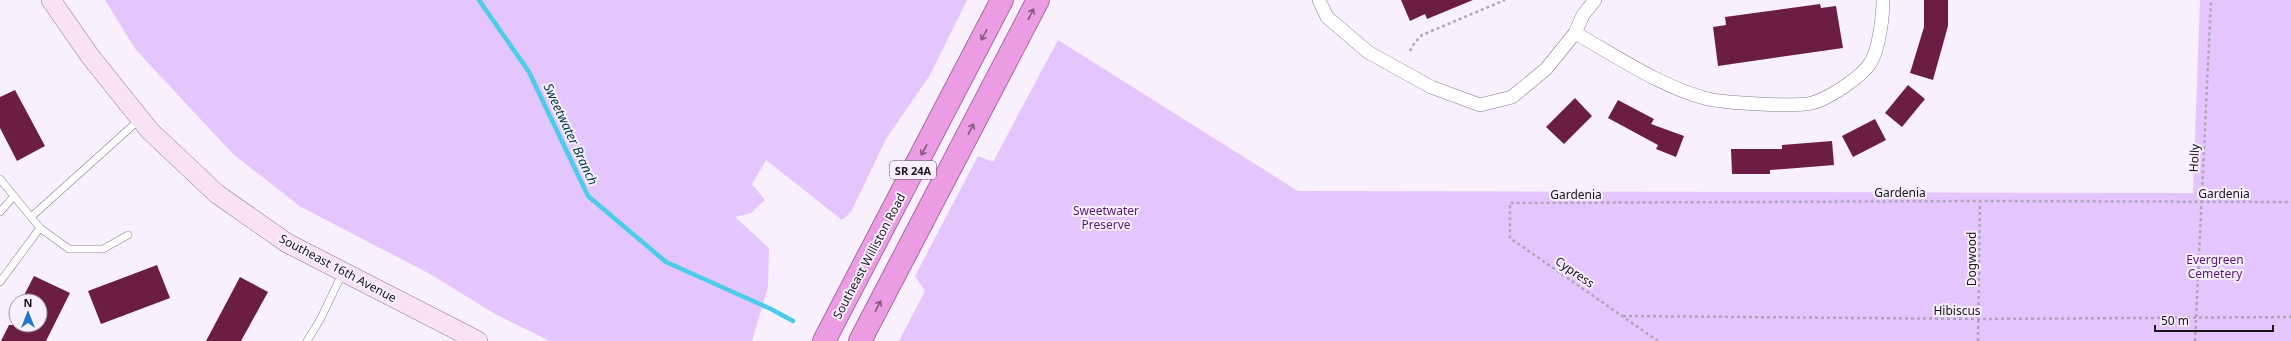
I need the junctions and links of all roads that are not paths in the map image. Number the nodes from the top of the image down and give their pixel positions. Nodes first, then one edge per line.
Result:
1 (51, 0) edge
2 (1002, 0) edge
3 (1038, 0) edge
4 (1319, 0) edge
5 (1594, 0) edge
6 (1883, 0) edge
7 (1575, 33) junction
8 (140, 119) junction
9 (0, 179) edge
10 (14, 196) junction
11 (0, 212) edge
12 (31, 217) junction
13 (40, 228) junction
14 (128, 235) dead end
15 (343, 271) junction
16 (0, 282) edge
17 (307, 341) edge
18 (478, 341) edge
19 (824, 341) edge
20 (860, 341) edge

1 - 8 main road, Southeast 16th Avenue
2 -> 19 highway, Southeast Williston Road / SR 24A
20 -> 3 highway, SR 24A
4 - 7 street
5 - 7 street
6 - 7 street
8 - 12 lane
8 - 15 main road, Southeast 16th Avenue
9 - 10 lane
10 - 11 lane
10 - 12 lane
12 - 13 lane
13 - 14 lane
13 - 16 lane
15 - 17 lane
15 - 18 main road, Southeast 16th Avenue

